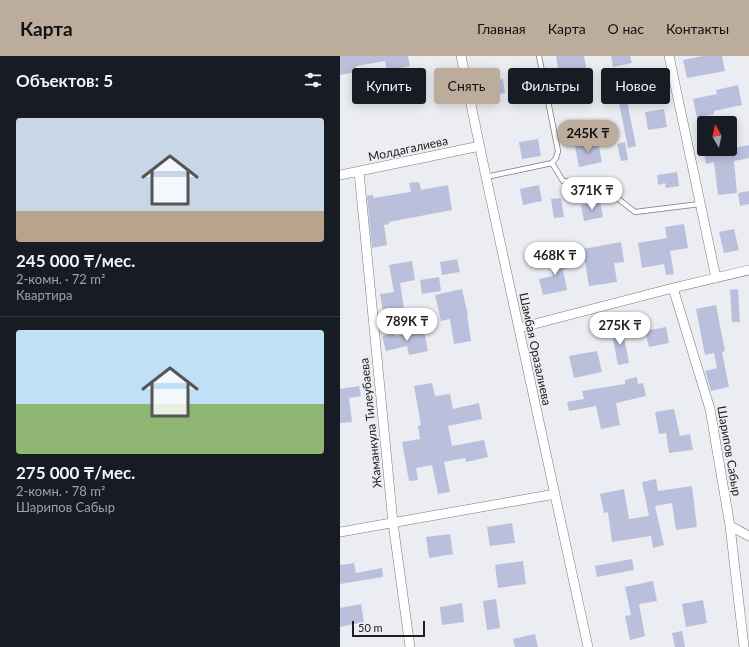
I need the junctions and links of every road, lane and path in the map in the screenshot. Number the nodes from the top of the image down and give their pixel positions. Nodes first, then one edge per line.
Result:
1 (460, 56) edge
2 (539, 56) edge
3 (670, 56) edge
4 (480, 146) junction
5 (552, 163) junction
6 (359, 172) junction
7 (340, 175) edge
8 (486, 177) junction
9 (700, 204) junction
10 (749, 270) edge
11 (716, 278) junction
12 (673, 288) junction
13 (519, 328) junction
14 (555, 494) junction
15 (393, 523) junction
16 (730, 526) junction
17 (340, 532) edge
18 (749, 536) edge
19 (746, 631) edge
20 (410, 647) edge
21 (588, 647) edge
22 (744, 647) edge

1 - 4 street, Шамбая Оразалиева
2 - 5 lane
3 - 9 street
4 - 6 street, Молдагалиева
4 - 8 street, Шамбая Оразалиева
5 - 8 lane
5 - 9 lane
6 - 7 street, Молдагалиева
6 - 15 street, Жаманкула Тилеубаева
8 - 13 street, Шамбая Оразалиева
9 - 11 street
10 - 11 street
11 - 12 street
12 - 13 street
12 - 16 street, Шарипов Сабыр
13 - 14 street, Шамбая Оразалиева
14 - 15 street
14 - 21 street, Шамбая Оразалиева
15 - 17 street
15 - 20 street, Жаманкула Тилеубаева
16 - 18 street
16 - 19 street, Шарипов Сабыр
19 - 22 street, Шарипов Сабыр

